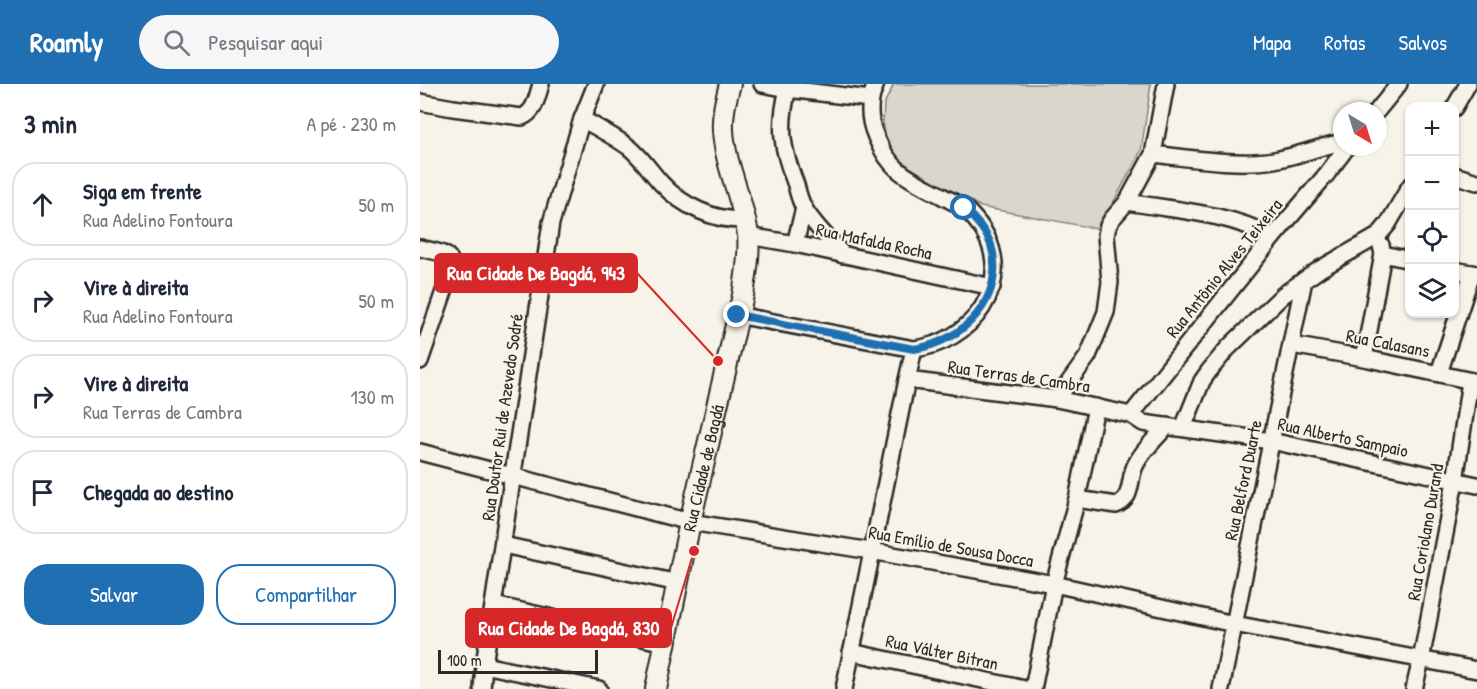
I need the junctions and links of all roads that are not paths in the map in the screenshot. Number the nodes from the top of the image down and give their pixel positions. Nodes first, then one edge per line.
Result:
1 (541, 84) edge
2 (596, 84) edge
3 (730, 84) edge
4 (762, 84) edge
5 (876, 84) edge
6 (1166, 84) edge
7 (1399, 84) edge
8 (1468, 84) edge
9 (788, 89) junction
10 (870, 99) junction
11 (420, 102) edge
12 (1384, 102) edge
13 (1458, 102) edge
14 (582, 119) junction
15 (1333, 144) edge
16 (1153, 154) junction
17 (1340, 156) edge
18 (1459, 176) edge
19 (1477, 182) edge
20 (1405, 195) edge
21 (1127, 202) junction
22 (804, 208) junction
23 (746, 228) junction
24 (1378, 236) junction
25 (1273, 237) junction
26 (795, 244) junction
27 (420, 248) edge
28 (1383, 254) junction
29 (843, 255) junction
30 (1405, 259) edge
31 (1459, 271) edge
32 (1474, 274) edge
33 (1304, 280) junction
34 (992, 287) junction
35 (743, 295) junction
36 (737, 315) junction
37 (763, 320) junction
38 (1292, 345) junction
39 (914, 349) junction
40 (1364, 358) junction
41 (420, 361) edge
42 (1439, 373) junction
43 (907, 380) junction
44 (1473, 381) edge
45 (1057, 399) junction
46 (1096, 407) junction
47 (1131, 415) junction
48 (1175, 427) junction
49 (1271, 441) junction
50 (420, 452) edge
51 (512, 476) junction
52 (1455, 481) junction
53 (1477, 485) edge
54 (1077, 499) junction
55 (690, 522) junction
56 (503, 545) junction
57 (871, 551) junction
58 (678, 583) junction
59 (1054, 584) junction
60 (494, 605) junction
61 (1234, 624) junction
62 (665, 643) junction
63 (851, 652) junction
64 (1421, 660) junction
65 (484, 665) junction
66 (1477, 670) edge
67 (482, 689) edge
68 (599, 689) edge
69 (656, 689) edge
70 (843, 689) edge
71 (1025, 689) edge
72 (1034, 689) edge
73 (1221, 689) edge
74 (1414, 689) edge

1 - 11 street
2 - 14 street, Rua Doutor Rui de Azevedo Sodré
3 - 23 main road, Rua Cidade de Bagdá
4 - 9 street
5 - 10 street
6 - 16 street
7 - 12 street
8 - 13 street
9 - 10 street
9 - 22 street
10 - 34 street
14 - 23 street, Rua Mafalda Rocha
14 - 51 street, Rua Doutor Rui de Azevedo Sodré
15 - 16 street
16 - 21 street
17 - 25 street, Rua Antônio Alves Teixeira
18 - 19 street
20 - 24 street
21 - 25 street
21 - 45 street
22 - 26 street
22 - 29 street
23 - 26 street, Rua Mafalda Rocha
23 - 35 main road, Rua Cidade de Bagdá
24 - 28 street
24 - 33 street
25 - 47 street, Rua Antônio Alves Teixeira
26 - 29 street, Rua Mafalda Rocha
27 - 41 street
28 - 30 street
28 - 40 street
29 - 34 street, Rua Mafalda Rocha
31 - 32 street
32 - 42 street
33 - 38 street, Rua Belford Duarte
33 - 48 street
34 - 39 street
35 - 36 main road, Rua Cidade de Bagdá
35 - 37 street
36 - 37 street
36 - 55 main road, Rua Cidade de Bagdá
37 - 39 street
38 - 40 street, Rua Calasans
38 - 49 street, Rua Belford Duarte
39 - 43 street
40 - 42 street, Rua Calasans
42 - 44 street, Rua Calasans
43 - 45 street, Rua Terras de Cambra
43 - 57 street
44 - 52 street, Rua Coriolano Durand
45 - 46 street, Rua Terras de Cambra
46 - 47 street, Rua Terras de Cambra
46 - 54 street
47 - 48 street, Rua Alberto Sampaio
48 - 49 street, Rua Alberto Sampaio
48 - 54 street
49 - 52 street, Rua Alberto Sampaio
49 - 61 street, Rua Belford Duarte
50 - 51 street, Rua Emílio de Sousa Docca
51 - 55 street, Rua Emílio de Sousa Docca
51 - 56 street, Rua Doutor Rui de Azevedo Sodré
52 - 53 street, Rua Alberto Sampaio
52 - 64 street, Rua Coriolano Durand
54 - 59 street
55 - 57 street, Rua Emílio de Sousa Docca
55 - 58 main road, Rua Cidade de Bagdá
56 - 58 street
56 - 60 street, Rua Doutor Rui de Azevedo Sodré
57 - 59 street, Rua Emílio de Sousa Docca
57 - 63 street
58 - 62 main road, Rua Cidade de Bagdá
59 - 61 street, Rua Emílio de Sousa Docca
59 - 72 street
60 - 62 street
60 - 65 street, Rua Doutor Rui de Azevedo Sodré
61 - 64 street, Rua Emílio de Sousa Docca
61 - 73 street, Rua Belford Duarte
62 - 69 main road, Rua Cidade de Bagdá
63 - 70 street
63 - 71 street, Rua Válter Bitran
64 - 66 street, Rua Emílio de Sousa Docca
64 - 74 street, Rua Coriolano Durand
65 - 67 street, Rua Doutor Rui de Azevedo Sodré
65 - 68 street

